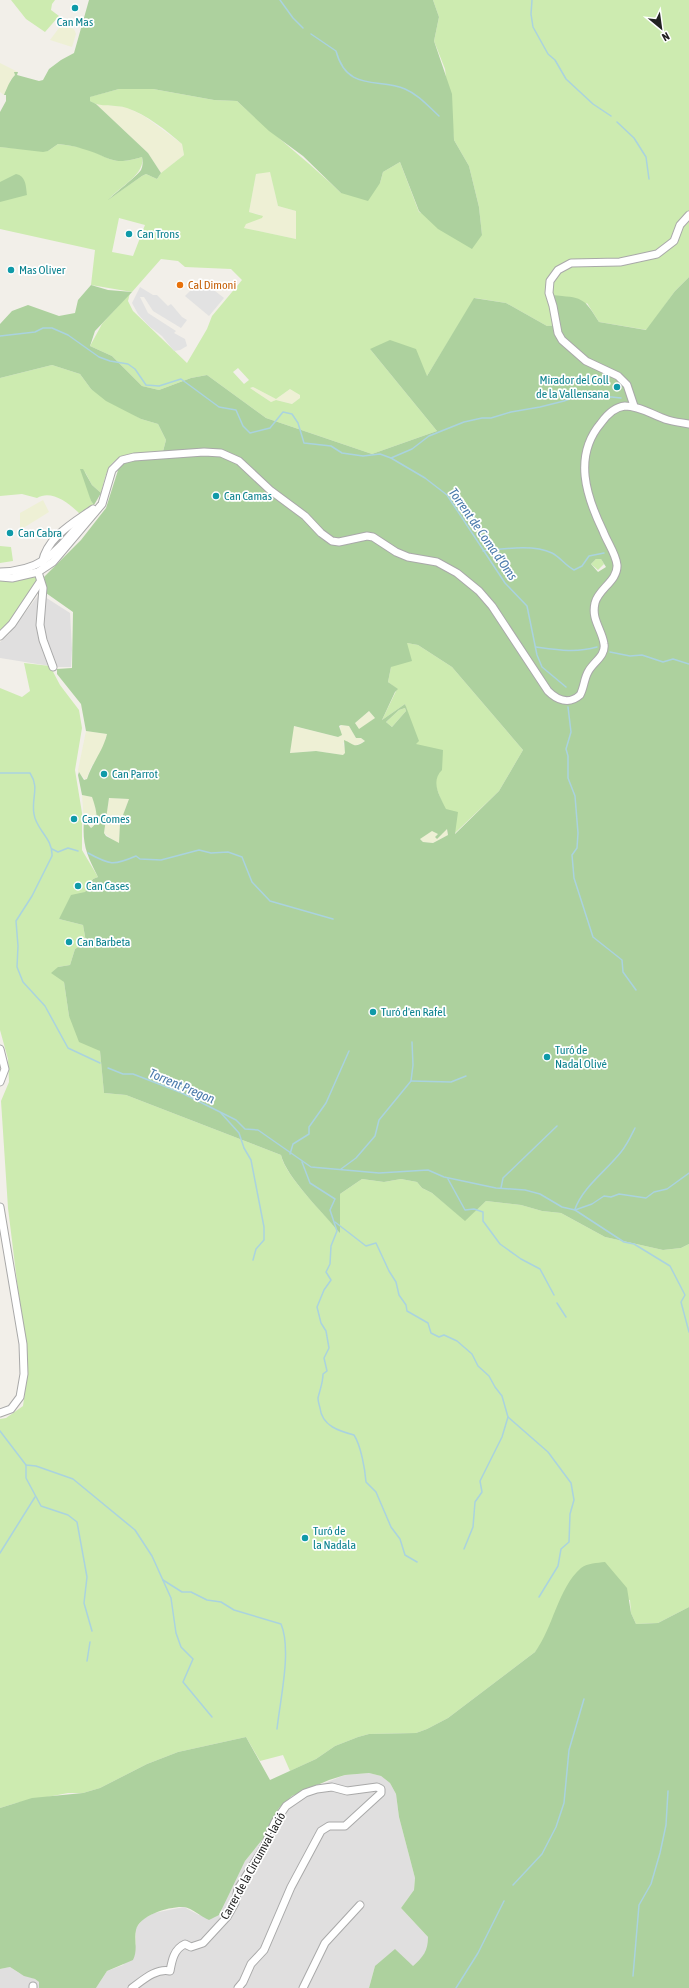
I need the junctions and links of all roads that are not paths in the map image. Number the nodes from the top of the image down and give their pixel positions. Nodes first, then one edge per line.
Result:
1 (689, 215) edge
2 (634, 406) junction
3 (689, 424) edge
4 (105, 493) junction
5 (93, 509) junction
6 (81, 530) junction
7 (52, 541) junction
8 (59, 547) junction
9 (42, 563) junction
10 (38, 572) junction
11 (0, 574) edge
12 (40, 582) junction
13 (0, 636) edge
14 (53, 668) dead end
15 (0, 1052) edge
16 (1, 1078) edge
17 (0, 1207) edge
18 (0, 1413) edge
19 (360, 1905) dead end
20 (132, 1988) edge
21 (238, 1988) edge
22 (303, 1988) edge

1 - 2 street
2 - 3 street
2 - 4 street
4 - 5 street
4 - 6 street
5 - 7 street
5 - 8 street
6 - 8 street
6 - 10 street
7 - 8 street
7 - 9 street
8 - 9 street
8 - 10 street
9 - 11 street
10 - 11 street
10 - 12 street
12 - 13 street
12 - 14 street
15 - 16 street
17 - 18 street
19 - 22 street
20 - 21 street, Carrer de la Circumval·lació

